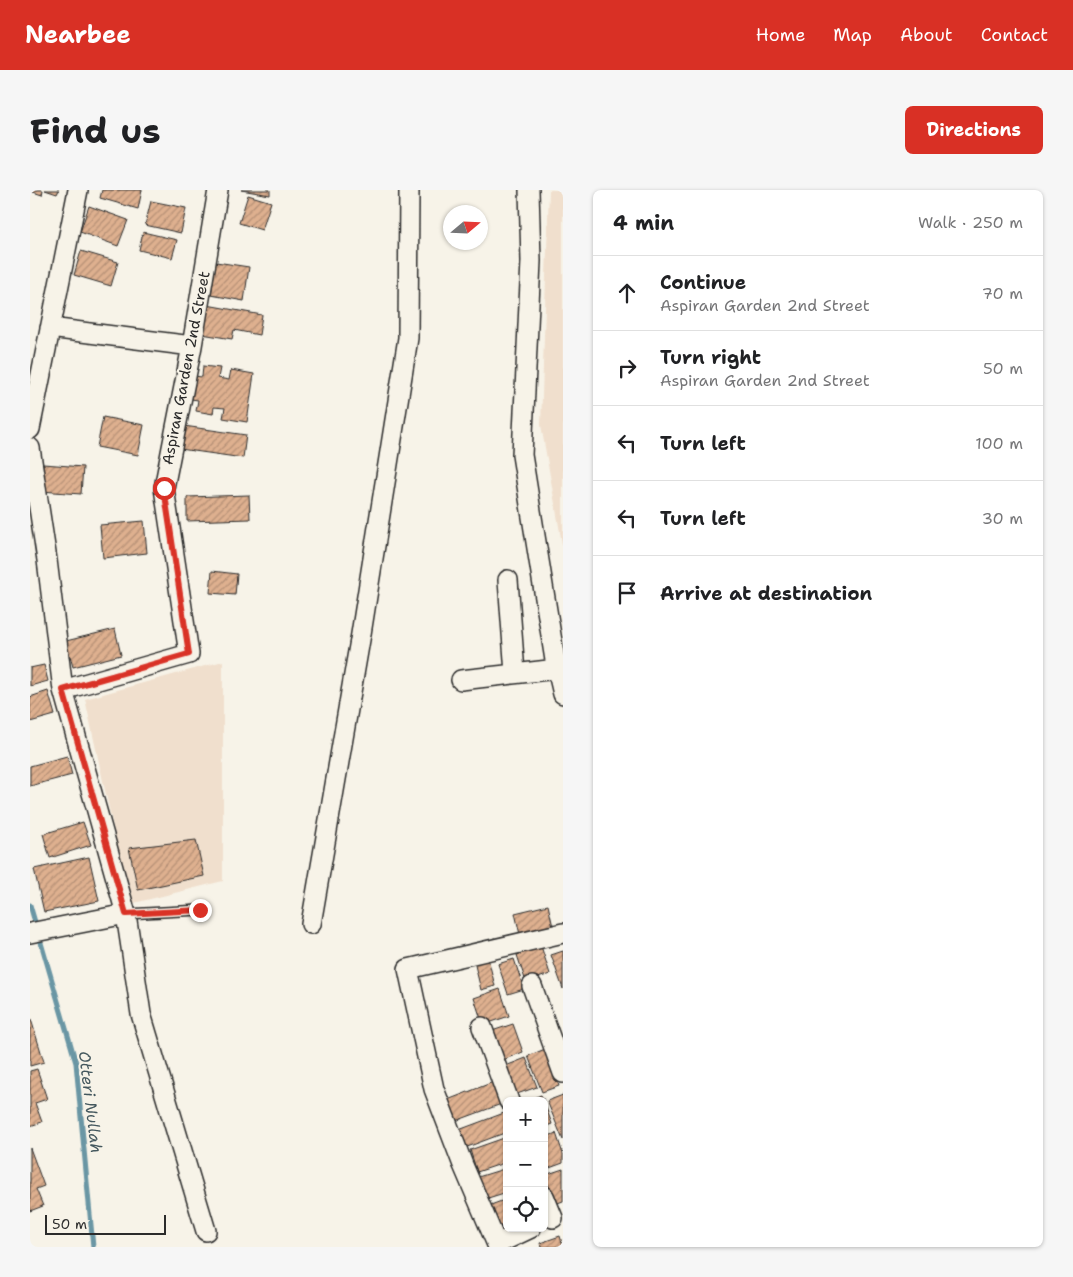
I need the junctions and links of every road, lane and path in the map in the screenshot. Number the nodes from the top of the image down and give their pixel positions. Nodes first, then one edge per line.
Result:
1 (78, 190) edge
2 (218, 190) edge
3 (409, 190) edge
4 (529, 190) edge
5 (50, 328) junction
6 (192, 346) junction
7 (30, 430) edge
8 (30, 448) edge
9 (508, 580) dead end
10 (557, 669) junction
11 (515, 673) junction
12 (461, 680) dead end
13 (63, 690) junction
14 (563, 694) edge
15 (200, 910) dead end
16 (126, 914) junction
17 (311, 924) dead end
18 (39, 931) edge
19 (563, 933) edge
20 (532, 986) dead end
21 (482, 1027) dead end
22 (563, 1073) edge
23 (508, 1097) edge
24 (548, 1206) edge
25 (553, 1218) edge
26 (206, 1231) dead end
27 (523, 1232) edge
28 (498, 1245) edge

1 - 5 street
2 - 6 street, Aspiran Garden 2nd Street
3 - 17 street
4 - 10 street
5 - 6 street
5 - 7 street
6 - 13 street, Aspiran Garden 2nd Street
8 - 13 street
9 - 11 street
10 - 11 street
10 - 14 street
11 - 12 street
13 - 16 street
15 - 16 lane
16 - 18 street
16 - 26 street
19 - 28 street
20 - 22 street
21 - 23 street
24 - 25 street
27 - 28 street

